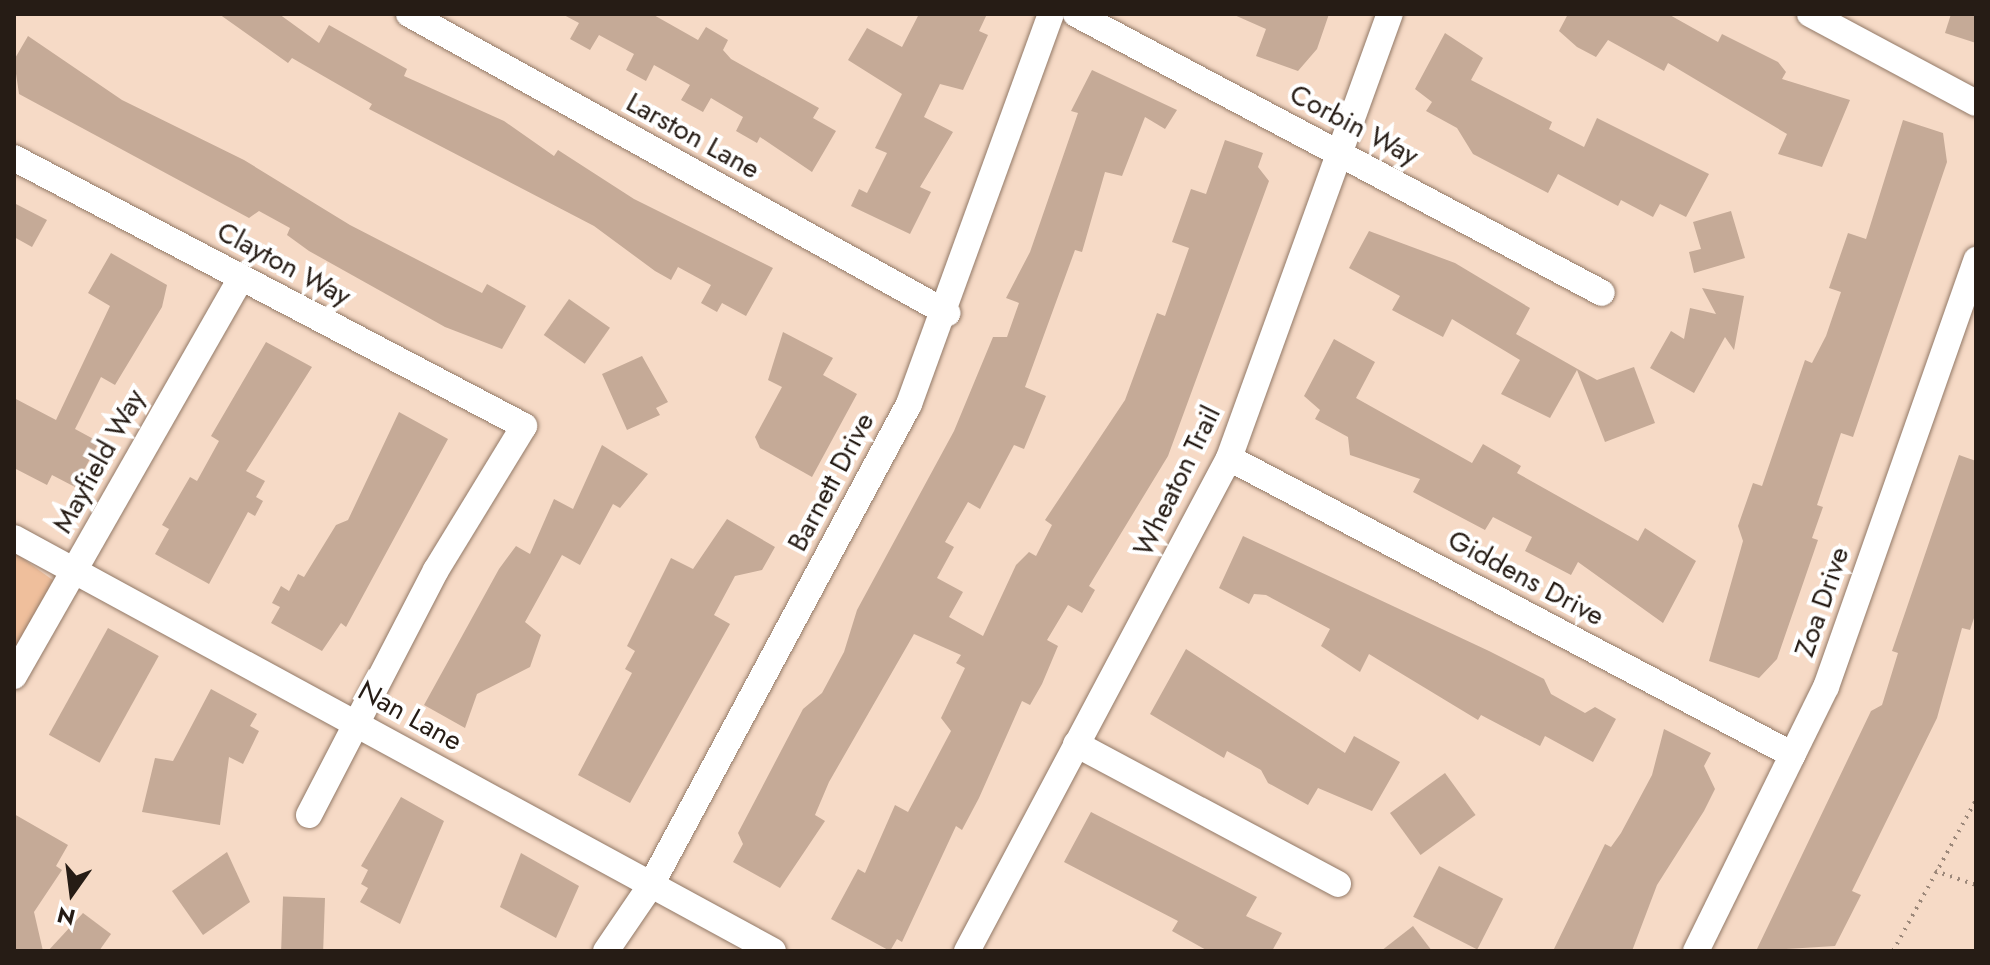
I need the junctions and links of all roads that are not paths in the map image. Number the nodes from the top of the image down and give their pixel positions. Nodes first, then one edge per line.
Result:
1 (409, 14) edge
2 (1051, 14) edge
3 (1076, 14) edge
4 (1390, 14) edge
5 (1810, 14) edge
6 (1976, 103) edge
7 (1340, 153) junction
8 (14, 158) edge
9 (1976, 260) edge
10 (241, 278) junction
11 (1602, 293) dead end
12 (947, 313) junction
13 (1229, 458) junction
14 (14, 538) edge
15 (73, 572) junction
16 (14, 676) edge
17 (355, 722) junction
18 (1076, 744) junction
19 (1793, 755) junction
20 (309, 815) dead end
21 (1338, 884) dead end
22 (651, 885) junction
23 (606, 951) edge
24 (773, 951) edge
25 (967, 951) edge
26 (1696, 951) edge

1 - 12 street, Larston Lane
2 - 12 street, Barnett Drive
3 - 7 street, Corbin Way
4 - 7 street, Wheaton Trail
5 - 6 street
7 - 11 street, Corbin Way
7 - 13 street, Wheaton Trail
8 - 10 street, Clayton Way
9 - 19 street, Zoa Drive
10 - 15 street, Mayfield Way
10 - 17 street, Clayton Way
12 - 22 street, Barnett Drive
13 - 18 street, Wheaton Trail
13 - 19 street, Giddens Drive
14 - 15 street, Nan Lane
15 - 16 street, Mayfield Way
15 - 17 street, Nan Lane
17 - 20 street
17 - 22 street, Nan Lane
18 - 21 street
18 - 25 street, Wheaton Trail
19 - 26 street, Zoa Drive
22 - 23 street, Barnett Drive
22 - 24 street, Nan Lane

